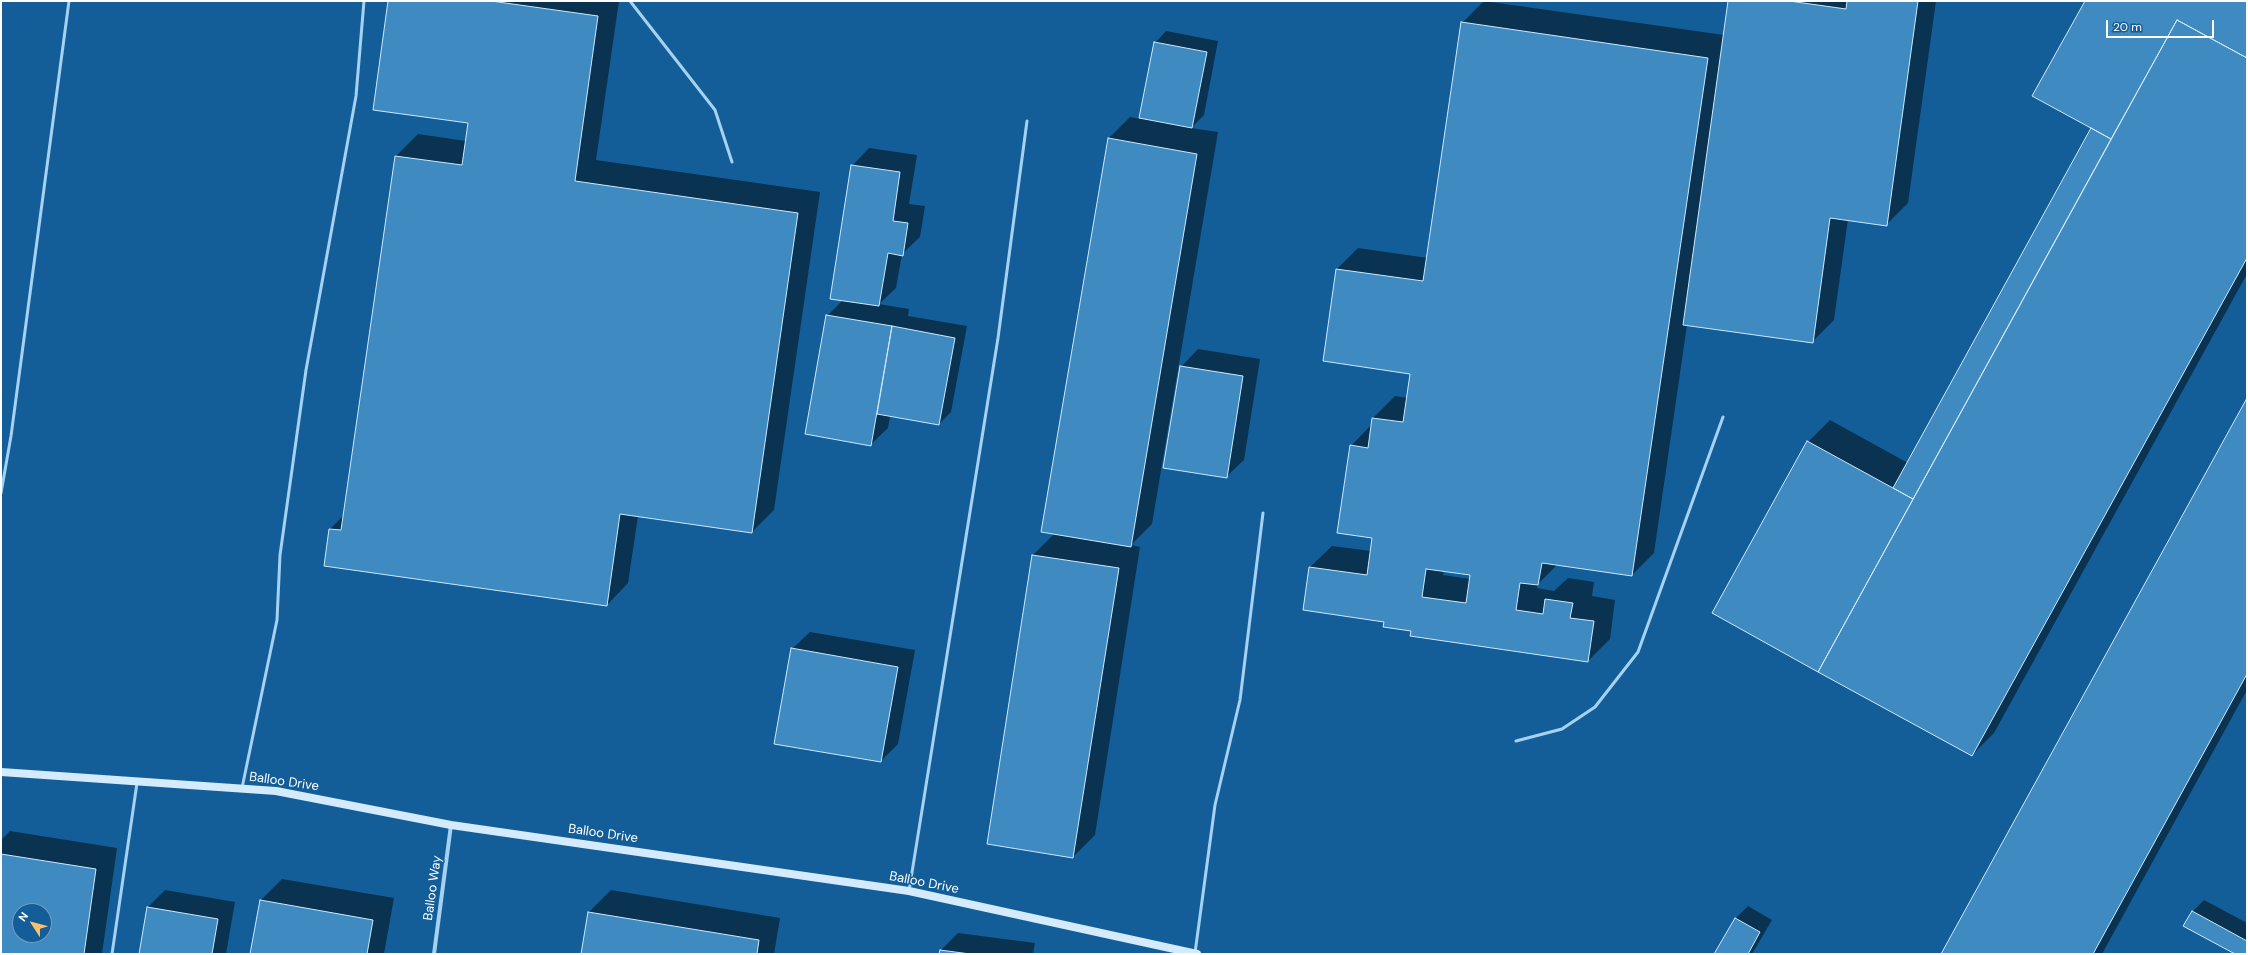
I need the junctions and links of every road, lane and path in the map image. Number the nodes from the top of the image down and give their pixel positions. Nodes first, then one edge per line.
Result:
1 (70, 1) edge
2 (364, 1) edge
3 (630, 1) edge
4 (1027, 121) dead end
5 (732, 162) dead end
6 (1723, 417) dead end
7 (1, 493) edge
8 (1264, 513) dead end
9 (1516, 741) dead end
10 (1, 772) edge
11 (137, 781) junction
12 (242, 788) junction
13 (451, 825) junction
14 (909, 891) junction
15 (112, 954) edge
16 (434, 954) edge
17 (1196, 954) edge

1 - 7 lane
2 - 12 lane
3 - 5 lane
4 - 14 lane
6 - 9 lane
8 - 17 lane
10 - 11 street, Balloo Drive
11 - 12 street, Balloo Drive
11 - 15 lane
12 - 13 street, Balloo Drive
13 - 14 street, Balloo Drive
13 - 16 street, Balloo Way
14 - 17 street, Balloo Drive

